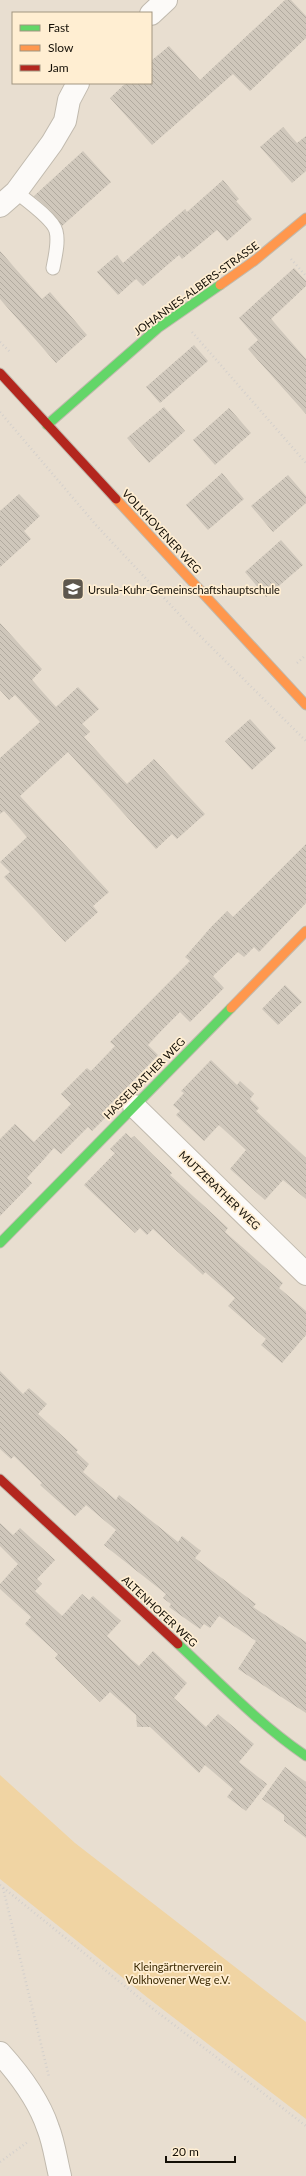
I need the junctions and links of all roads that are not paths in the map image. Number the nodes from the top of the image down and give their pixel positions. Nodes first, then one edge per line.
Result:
1 (166, 0) edge
2 (152, 13) edge
3 (77, 84) edge
4 (16, 192) junction
5 (0, 206) edge
6 (306, 218) edge
7 (53, 268) dead end
8 (0, 373) edge
9 (47, 424) junction
10 (306, 705) edge
11 (306, 931) edge
12 (134, 1106) junction
13 (0, 1242) edge
14 (306, 1274) edge
15 (0, 1479) edge
16 (306, 1756) edge
17 (0, 2053) edge
18 (60, 2176) edge

1 - 2 street
3 - 4 street
4 - 5 street
4 - 7 lane
6 - 9 street, JOHANNES-ALBERS-STRASSE
8 - 9 street, VOLKHOVENER WEG
9 - 10 street, VOLKHOVENER WEG
11 - 12 street, HASSELRATHER WEG
12 - 13 street, HASSELRATHER WEG
12 - 14 street, MUTZERATHER WEG
15 - 16 street, ALTENHOFER WEG
17 - 18 street

